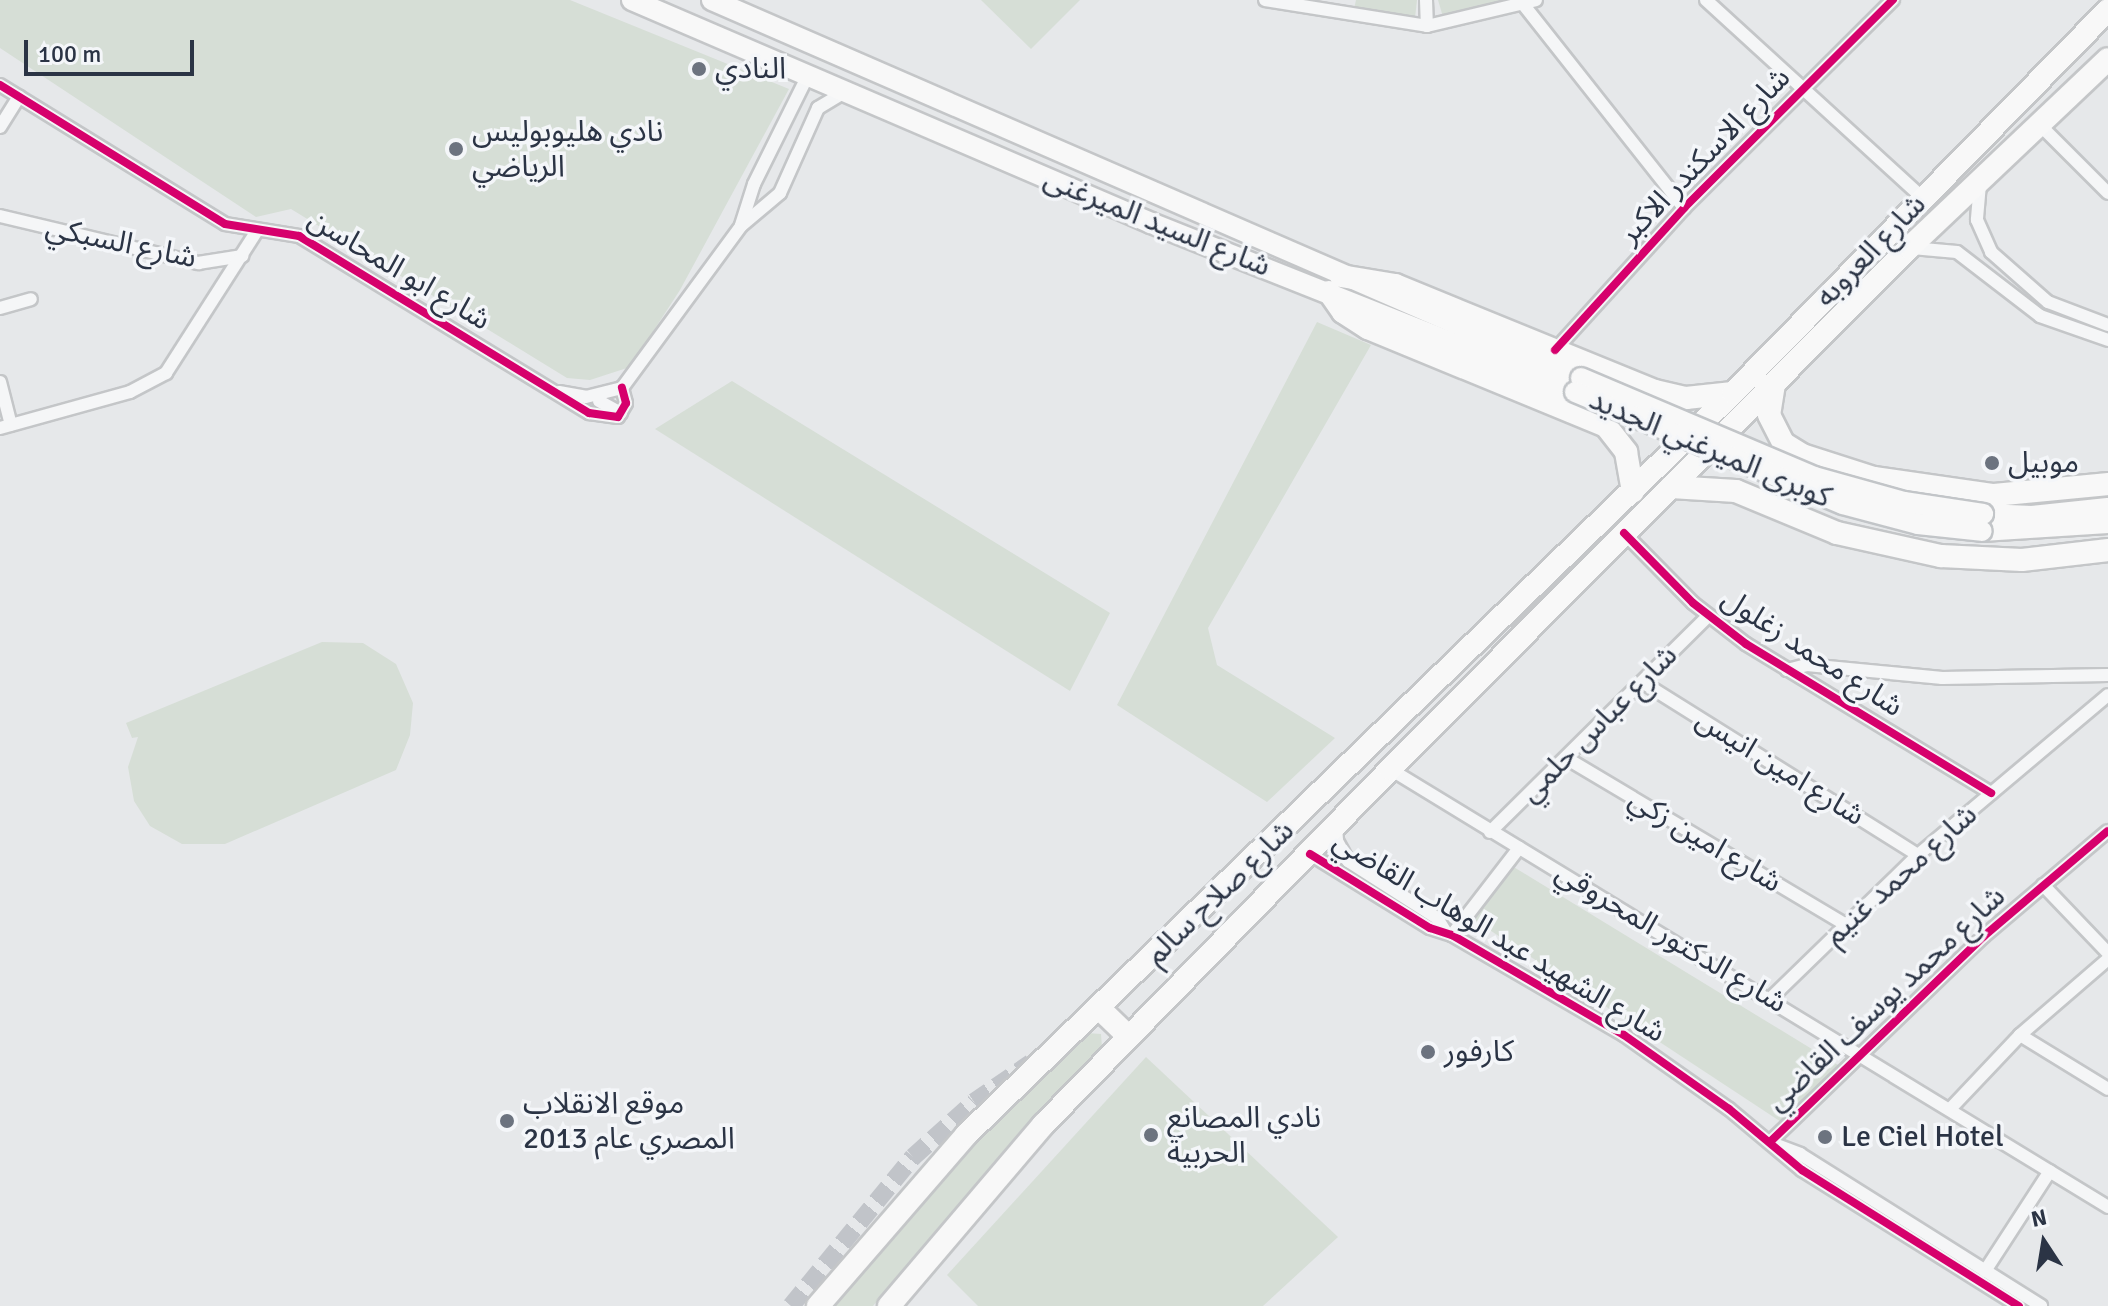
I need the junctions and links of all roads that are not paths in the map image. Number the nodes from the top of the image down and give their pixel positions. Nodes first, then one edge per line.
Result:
1 (712, 0) edge
2 (1265, 0) edge
3 (1426, 0) edge
4 (1706, 0) edge
5 (1893, 0) edge
6 (634, 1) edge
7 (1529, 2) edge
8 (1342, 6) edge
9 (2108, 10) edge
10 (1427, 26) junction
11 (2108, 59) edge
12 (808, 75) junction
13 (0, 85) edge
14 (1803, 90) junction
15 (849, 92) junction
16 (19, 96) junction
17 (2040, 125) junction
18 (0, 127) edge
19 (1981, 178) junction
20 (2108, 193) edge
21 (1923, 198) junction
22 (1684, 208) junction
23 (0, 216) edge
24 (741, 226) junction
25 (256, 232) junction
26 (1909, 248) junction
27 (242, 256) junction
28 (1324, 279) junction
29 (31, 299) dead end
30 (0, 308) edge
31 (2108, 325) edge
32 (2108, 340) edge
33 (1555, 350) junction
34 (1622, 377) junction
35 (0, 382) edge
36 (1775, 383) junction
37 (622, 388) junction
38 (552, 390) junction
39 (1733, 393) junction
40 (600, 398) junction
41 (621, 413) junction
42 (594, 415) junction
43 (1596, 422) junction
44 (6, 426) edge
45 (1792, 450) junction
46 (2108, 484) edge
47 (1671, 487) junction
48 (1633, 491) junction
49 (1763, 501) junction
50 (2108, 508) edge
51 (2108, 523) edge
52 (1624, 533) junction
53 (2108, 550) edge
54 (1708, 616) junction
55 (1787, 670) junction
56 (2108, 675) edge
57 (1642, 682) junction
58 (2108, 695) edge
59 (1566, 758) junction
60 (1390, 769) junction
61 (1991, 793) junction
62 (1336, 826) junction
63 (2108, 831) edge
64 (1490, 832) junction
65 (1519, 848) junction
66 (1310, 854) junction
67 (1918, 855) junction
68 (2043, 885) junction
69 (1844, 924) junction
70 (1448, 933) junction
71 (2108, 956) edge
72 (1771, 998) junction
73 (1100, 1009) junction
74 (2020, 1035) junction
75 (1129, 1037) junction
76 (1862, 1053) junction
77 (2108, 1089) edge
78 (1952, 1107) junction
79 (1774, 1143) junction
80 (2050, 1171) junction
81 (2108, 1207) edge
82 (1985, 1271) junction
83 (818, 1306) edge
84 (889, 1306) edge
85 (2019, 1306) edge
86 (2041, 1306) edge

1 - 28 main road, شارع السيد الميرغنى
2 - 8 street
3 - 10 street
4 - 14 street
5 - 14 street, شارع الاسكندر الاكبر
6 - 12 main road, شارع السيد الميرغنى
7 - 10 street
7 - 22 street
8 - 10 street
9 - 21 highway, شارع العروبه
11 - 17 highway, شارع العروبه
12 - 15 main road, شارع السيد الميرغنى
12 - 24 street
13 - 16 street, شارع ابو المحاسن
14 - 21 street
14 - 22 street, شارع الاسكندر الاكبر
15 - 24 street
15 - 28 main road, شارع السيد الميرغنى
16 - 18 street
16 - 25 street, شارع ابو المحاسن
17 - 19 highway, شارع العروبه
17 - 20 street
19 - 26 highway, شارع العروبه
19 - 31 street
21 - 39 highway, شارع العروبه
22 - 33 street, شارع الاسكندر الاكبر
23 - 27 street, شارع السبكي
24 - 37 street
25 - 27 street
25 - 38 street, شارع ابو المحاسن
26 - 32 street
26 - 36 highway, شارع العروبه
27 - 44 street
28 - 33 highway, شارع السيد الميرغنى
28 - 43 highway, شارع السيد الميرغنى
28 - 50 main road, كوبرى الميرغني الجديد, bridge
28 - 51 main road, كوبرى الميرغني الجديد, bridge
29 - 30 street
33 - 34 highway, شارع السيد الميرغنى
34 - 39 highway, شارع السيد الميرغنى
34 - 43 highway
35 - 44 street
36 - 45 highway
36 - 47 highway, شارع العروبه
37 - 40 street, شارع ابو المحاسن
37 - 41 street
38 - 40 street, شارع ابو المحاسن
38 - 42 street, شارع ابو المحاسن
39 - 48 highway, شارع العروبه
40 - 41 street
40 - 42 street
41 - 42 street
43 - 48 highway, شارع السيد الميرغنى
45 - 46 highway
45 - 49 highway
47 - 49 highway
47 - 52 highway, شارع صلاح سالم
48 - 73 highway, شارع صلاح سالم
49 - 53 highway
52 - 54 street, شارع محمد زغلول
52 - 60 highway, شارع صلاح سالم
54 - 55 street, شارع محمد زغلول
54 - 57 street, شارع عباس حلمي
55 - 56 street
55 - 61 street, شارع محمد زغلول
57 - 59 street, شارع عباس حلمي
57 - 67 street, شارع امين انيس
58 - 61 street, شارع محمد غنيم
59 - 64 street, شارع عباس حلمي
59 - 69 street, شارع امين زكي
60 - 62 highway, شارع صلاح سالم
60 - 64 street, شارع الدكتور المحروقي
61 - 67 street, شارع محمد غنيم
62 - 66 highway, شارع صلاح سالم
62 - 70 street, شارع الشهيد عبد الوهاب القاضي
63 - 68 street, شارع محمد يوسف القاضي
64 - 65 street, شارع الدكتور المحروقي
65 - 70 street
65 - 72 street, شارع الدكتور المحروقي
66 - 70 street, شارع الشهيد عبد الوهاب القاضي
66 - 75 highway, شارع صلاح سالم
67 - 69 street, شارع محمد غنيم
68 - 71 street
68 - 76 street, شارع محمد يوسف القاضي
69 - 72 street, شارع محمد غنيم
70 - 79 street, شارع الشهيد عبد الوهاب القاضي
71 - 74 street
72 - 76 street, شارع الدكتور المحروقي
73 - 75 highway
73 - 83 highway, شارع صلاح سالم
74 - 77 street
74 - 78 street
75 - 84 highway, شارع صلاح سالم
76 - 78 street, شارع الدكتور المحروقي
76 - 79 street, شارع محمد يوسف القاضي
78 - 80 street, شارع الدكتور المحروقي
79 - 82 street, شارع الشهيد عبد الوهاب القاضي
79 - 85 street, شارع الشهيد عبد الوهاب القاضي
80 - 81 street, شارع الدكتور المحروقي
80 - 82 street
82 - 86 street, شارع الشهيد عبد الوهاب القاضي

